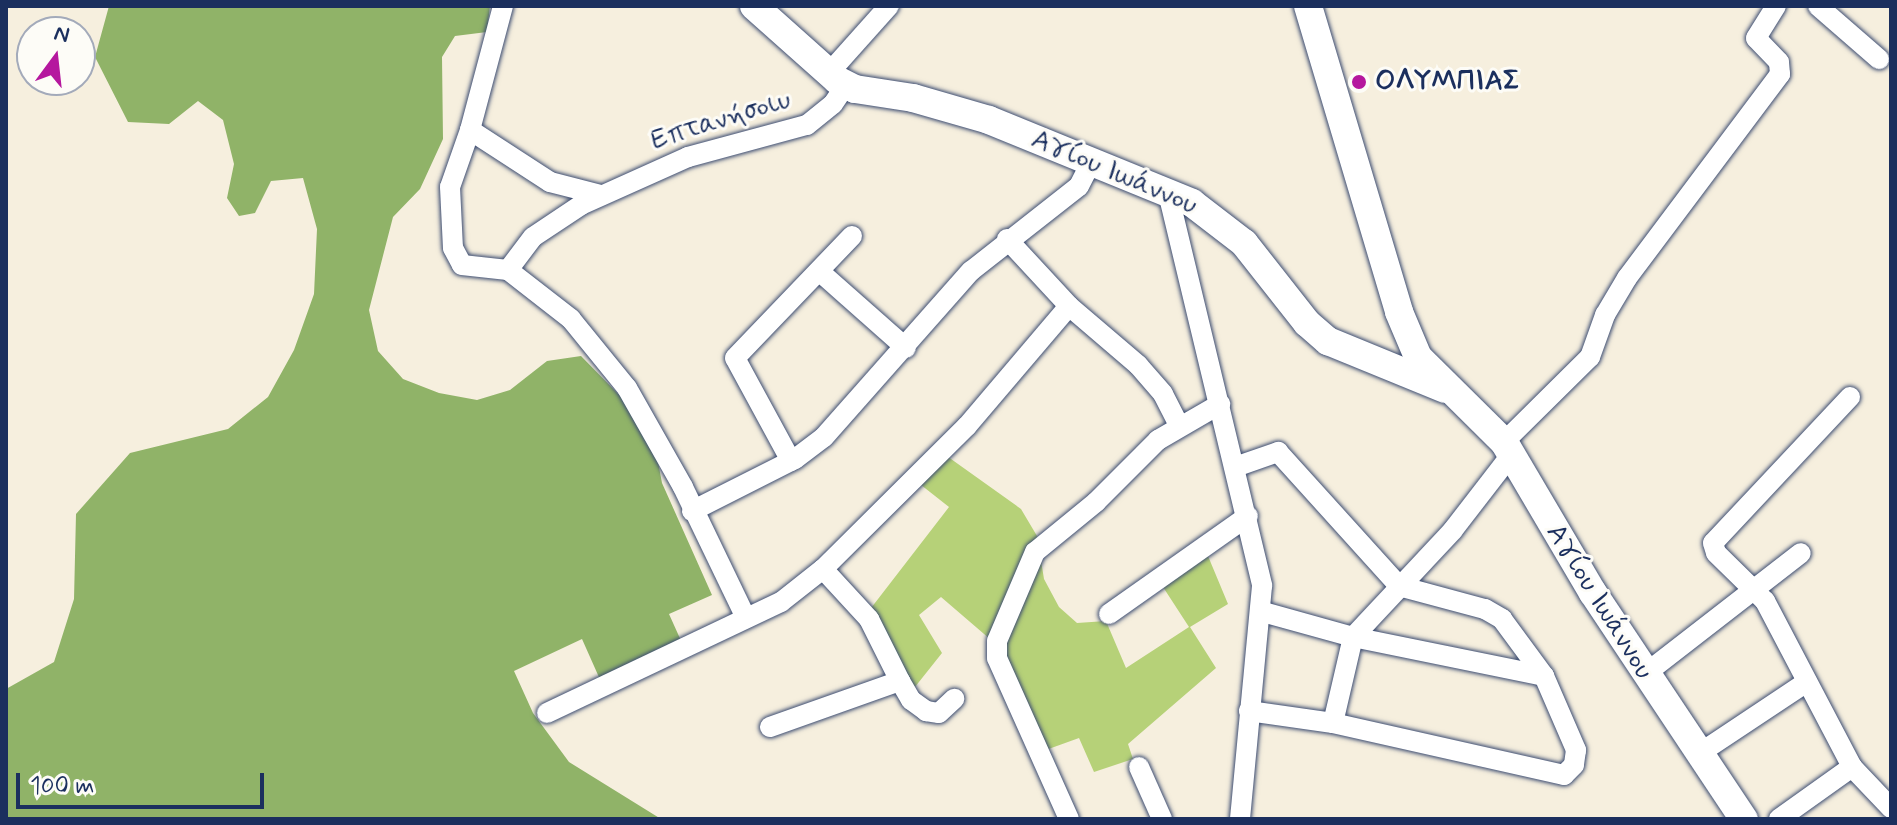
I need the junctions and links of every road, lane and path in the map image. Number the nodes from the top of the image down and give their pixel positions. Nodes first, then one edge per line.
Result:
1 (503, 6) edge
2 (754, 6) edge
3 (889, 6) edge
4 (1308, 6) edge
5 (1776, 6) edge
6 (1818, 6) edge
7 (1879, 59) dead end
8 (838, 79) junction
9 (470, 130) junction
10 (1092, 161) junction
11 (1168, 193) junction
12 (601, 195) junction
13 (852, 236) dead end
14 (1007, 239) junction
15 (508, 270) junction
16 (819, 271) junction
17 (1069, 306) junction
18 (906, 348) junction
19 (1449, 391) junction
20 (1850, 397) dead end
21 (1220, 404) junction
22 (1179, 426) junction
23 (1507, 448) junction
24 (791, 461) junction
25 (1235, 467) junction
26 (692, 511) junction
27 (1248, 516) junction
28 (1801, 553) dead end
29 (823, 569) junction
30 (1399, 586) junction
31 (1756, 592) junction
32 (1263, 612) junction
33 (1109, 614) dead end
34 (746, 618) junction
35 (1353, 637) junction
36 (1645, 674) junction
37 (1544, 676) junction
38 (900, 681) junction
39 (1807, 682) junction
40 (954, 699) dead end
41 (1249, 711) junction
42 (547, 713) dead end
43 (1333, 723) junction
44 (770, 727) dead end
45 (1697, 755) junction
46 (1139, 767) dead end
47 (1852, 767) junction
48 (1891, 808) edge
49 (1069, 819) edge
50 (1162, 819) edge
51 (1240, 819) edge
52 (1744, 819) edge
53 (1779, 819) edge

1 - 9 street
2 - 8 street, Αγίου Ιωάννου
3 - 8 street, Επτανήσοιυ
4 - 19 street
5 - 23 street
6 - 7 street
8 - 10 street, Αγίου Ιωάννου
8 - 12 street, Επτανήσοιυ
9 - 12 street
9 - 15 street
10 - 11 street, Αγίου Ιωάννου
10 - 14 street
11 - 19 street, Αγίου Ιωάννου
11 - 21 street
12 - 15 street, Επτανήσοιυ
13 - 16 street
14 - 17 street
14 - 18 street
15 - 26 street
16 - 18 street
16 - 24 street
17 - 22 street
17 - 29 street
18 - 24 street
19 - 23 street, Αγίου Ιωάννου
20 - 31 street
21 - 22 street
21 - 25 street
22 - 49 street
23 - 30 street
23 - 36 street, Αγίου Ιωάννου
24 - 26 street
25 - 27 street
25 - 30 street
26 - 34 street
27 - 32 street
27 - 33 street
28 - 31 street
29 - 34 street
29 - 38 street
30 - 35 street
30 - 37 street
31 - 36 street
31 - 39 street
32 - 35 street
32 - 41 street
34 - 42 street
35 - 37 street
35 - 43 street
36 - 45 street, Αγίου Ιωάννου
37 - 43 street
38 - 40 street
38 - 44 street
39 - 45 street
39 - 47 street
41 - 43 street
41 - 51 street
45 - 52 street, Αγίου Ιωάννου
46 - 50 street
47 - 48 street
47 - 53 street

